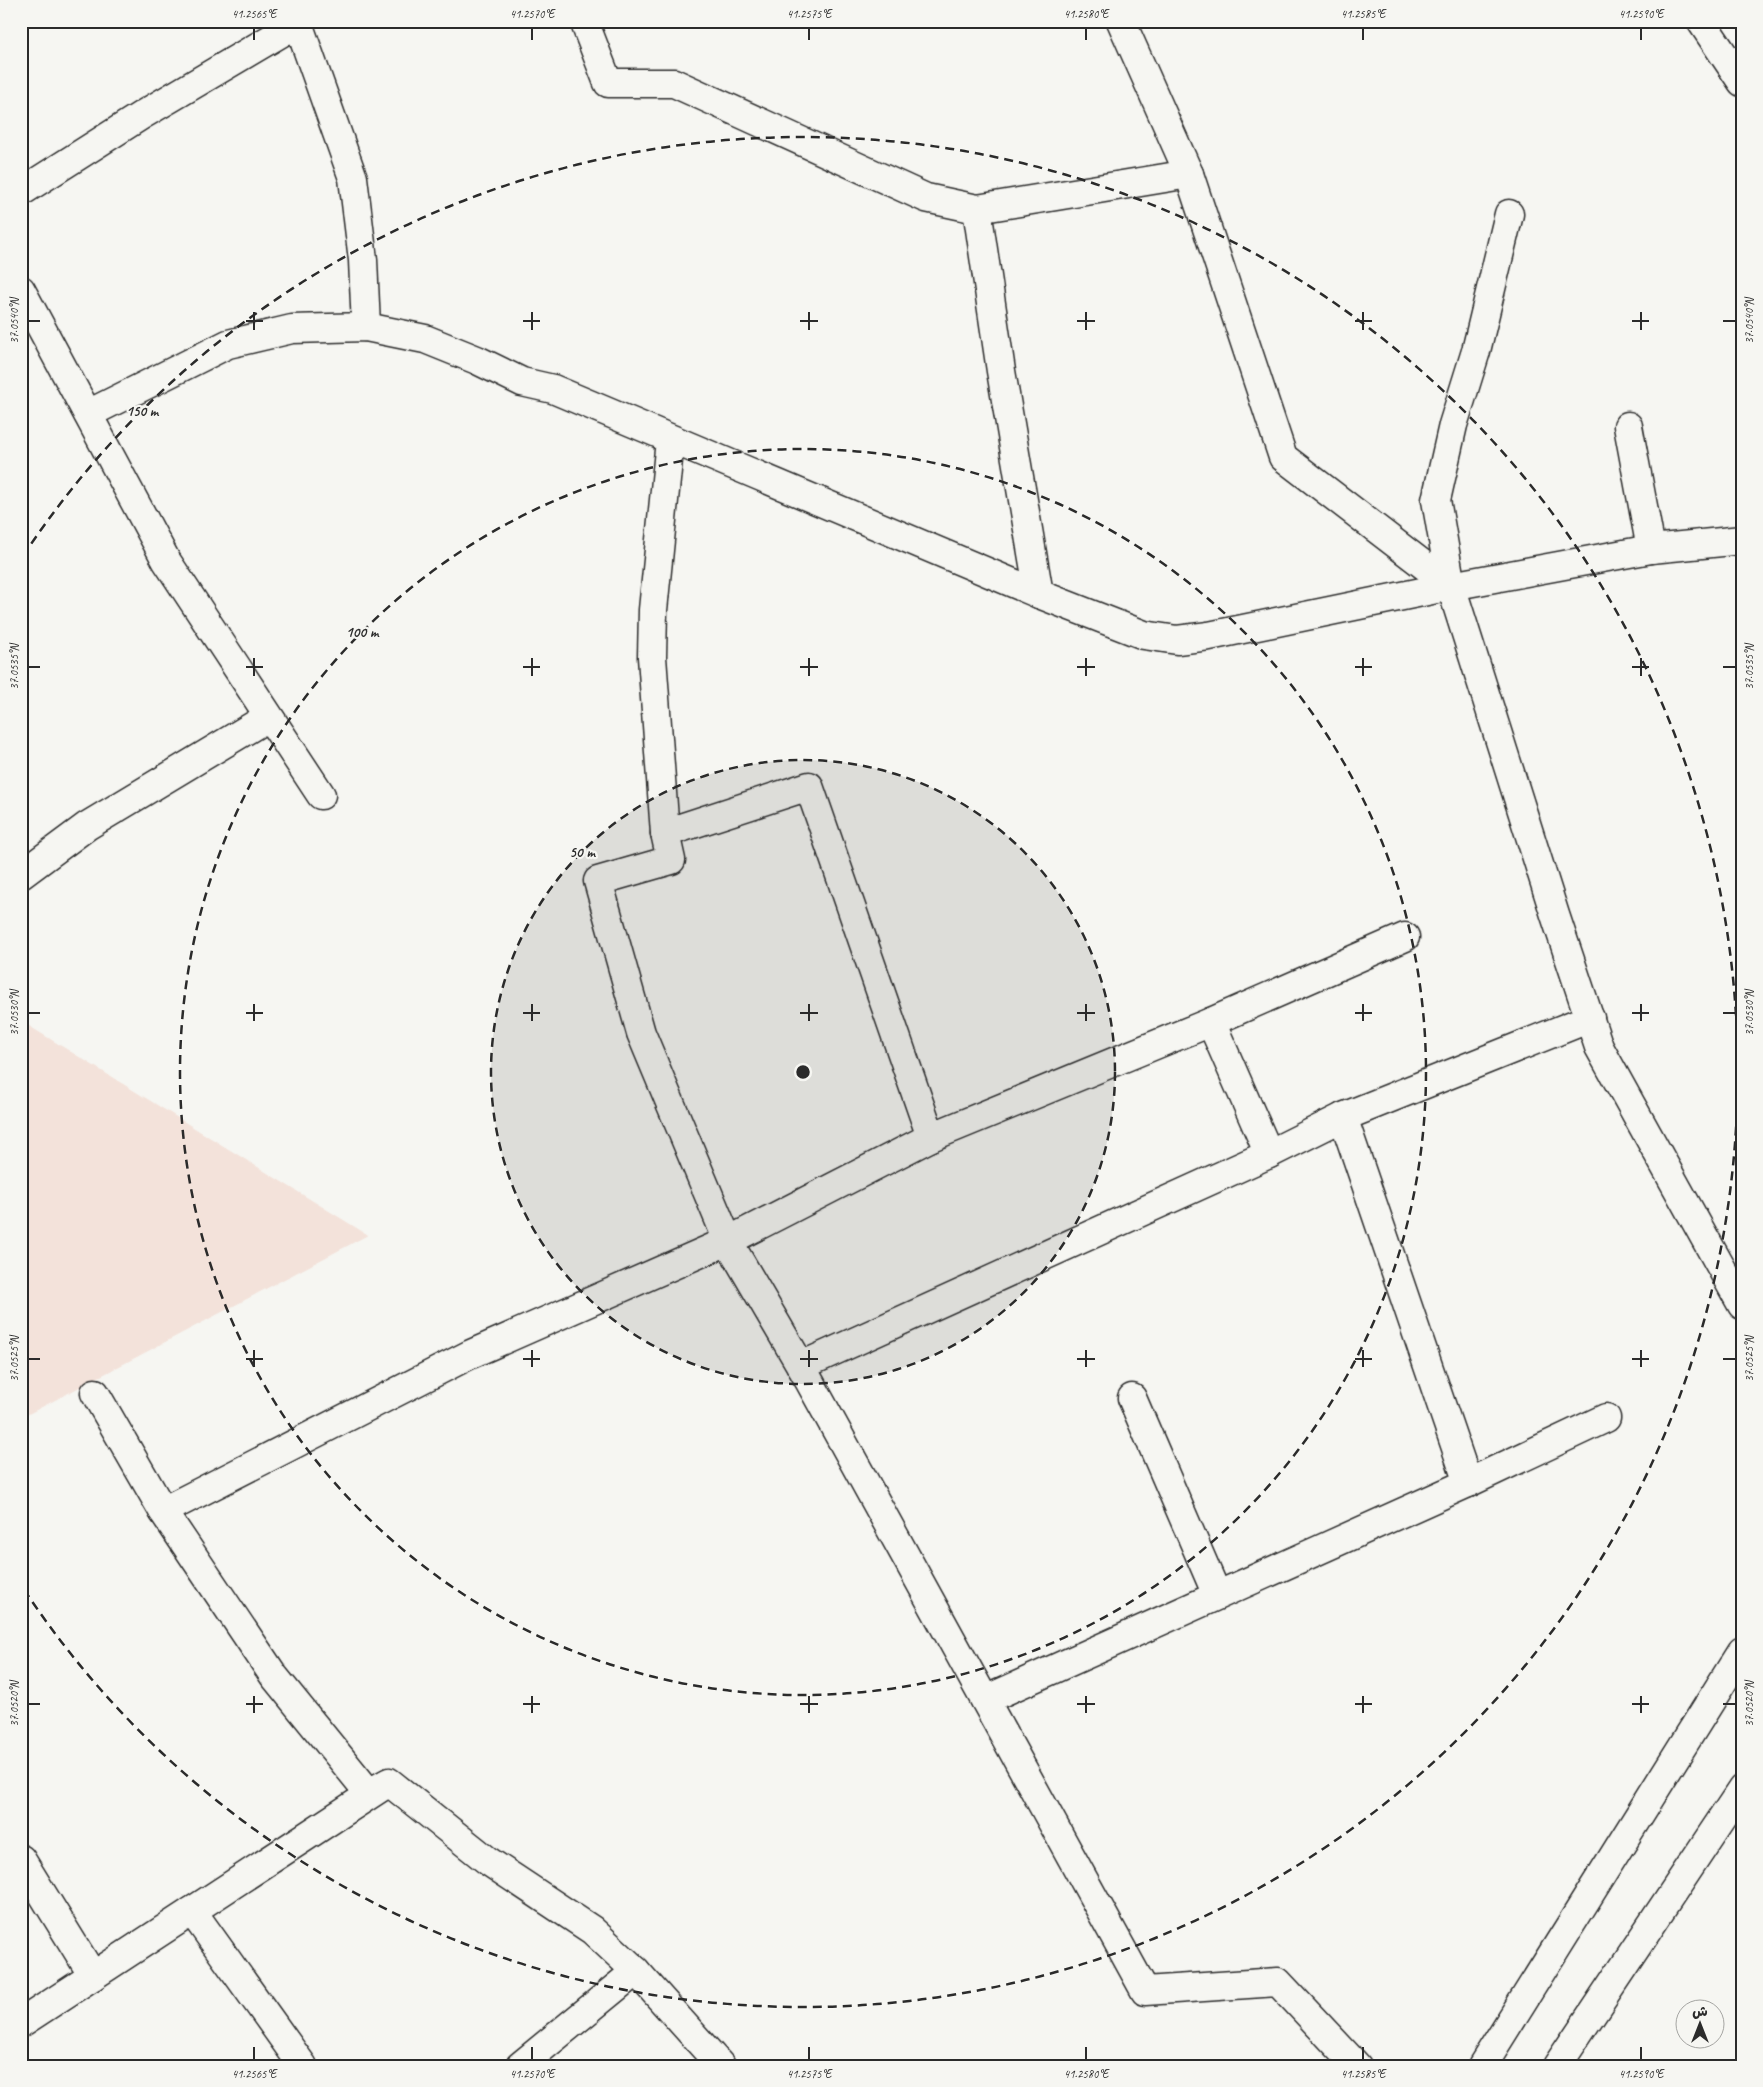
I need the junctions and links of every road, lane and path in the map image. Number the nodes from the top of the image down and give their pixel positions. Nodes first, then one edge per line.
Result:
1 (584, 21) edge
2 (1121, 21) edge
3 (1701, 21) edge
4 (299, 22) edge
5 (1742, 82) edge
6 (1189, 174) junction
7 (21, 192) edge
8 (977, 209) junction
9 (1508, 214) dead end
10 (21, 290) edge
11 (366, 327) junction
12 (88, 414) junction
13 (1628, 426) dead end
14 (670, 440) junction
15 (1742, 540) edge
16 (1651, 548) junction
17 (1452, 586) junction
18 (1039, 594) junction
19 (268, 717) junction
20 (321, 796) dead end
21 (665, 833) junction
22 (21, 875) edge
23 (1405, 937) dead end
24 (1590, 1018) junction
25 (1211, 1022) junction
26 (1343, 1117) junction
27 (931, 1137) junction
28 (1269, 1154) junction
29 (728, 1241) junction
30 (1742, 1305) edge
31 (800, 1366) junction
32 (95, 1393) dead end
33 (1132, 1398) dead end
34 (1606, 1418) dead end
35 (1468, 1483) junction
36 (163, 1511) junction
37 (1217, 1595) junction
38 (1742, 1651) edge
39 (985, 1700) junction
40 (389, 1782) junction
41 (1742, 1789) edge
42 (21, 1859) edge
43 (192, 1911) junction
44 (636, 1971) junction
45 (93, 1976) junction
46 (21, 2023) edge
47 (1346, 2064) edge
48 (303, 2066) edge
49 (520, 2066) edge
50 (721, 2066) edge
51 (1482, 2066) edge
52 (1557, 2066) edge

1 - 8 street
2 - 6 street
3 - 5 street
4 - 7 street
4 - 11 street
6 - 8 street
6 - 17 street
8 - 18 street
9 - 17 street
10 - 12 street
11 - 12 street
11 - 14 street
12 - 19 street
13 - 16 street
14 - 18 street
14 - 21 street
15 - 16 street
16 - 17 street
17 - 18 street
17 - 24 street
19 - 20 street
19 - 22 street
21 - 27 street
21 - 29 street
23 - 25 street
24 - 26 street
24 - 30 street
25 - 27 street
25 - 28 street
26 - 28 street
26 - 35 street
27 - 29 street
28 - 31 street
29 - 31 street
29 - 36 street
31 - 39 street
32 - 36 street
33 - 37 street
34 - 35 street
35 - 37 street
36 - 40 street
37 - 39 street
38 - 51 street
39 - 47 street
40 - 43 street
40 - 44 street
41 - 52 street
42 - 45 street
43 - 45 street
43 - 48 street
44 - 49 street
44 - 50 street
45 - 46 street

